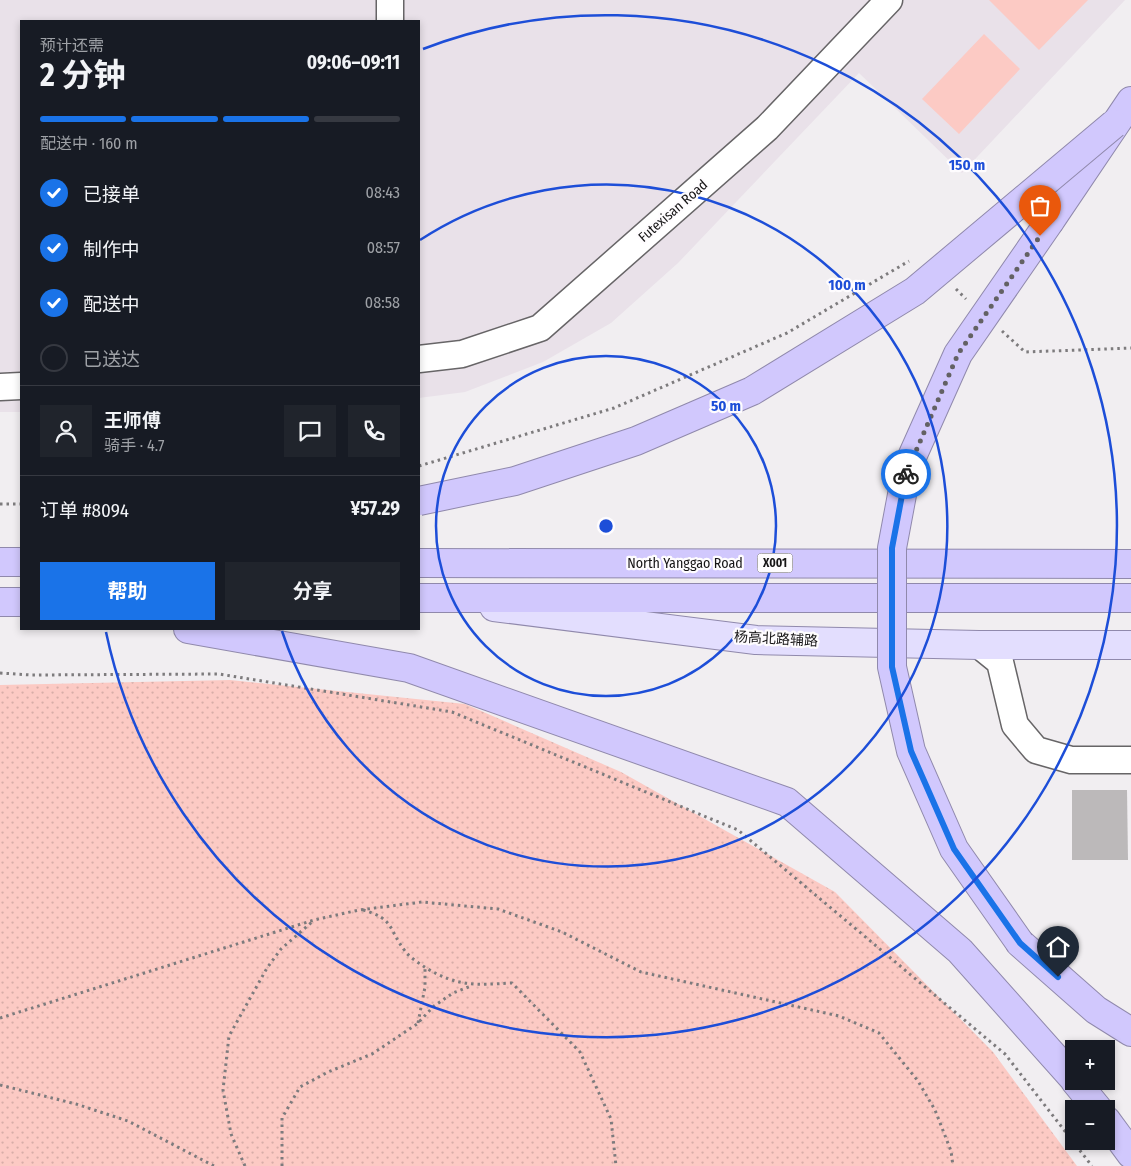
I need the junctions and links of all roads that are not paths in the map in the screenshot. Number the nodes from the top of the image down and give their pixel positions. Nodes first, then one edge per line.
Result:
1 (390, 0) edge
2 (888, 0) edge
3 (390, 20) edge
4 (1131, 101) edge
5 (1114, 124) junction
6 (420, 359) edge
7 (20, 386) edge
8 (0, 387) edge
9 (420, 501) edge
10 (0, 562) edge
11 (20, 562) edge
12 (420, 563) edge
13 (1131, 564) edge
14 (421, 598) edge
15 (1131, 598) edge
16 (0, 602) edge
17 (20, 602) edge
18 (194, 630) edge
19 (979, 645) junction
20 (1131, 645) edge
21 (1131, 760) edge
22 (1131, 1032) edge
23 (1084, 1092) edge
24 (1115, 1132) edge
25 (1131, 1154) edge

1 - 3 street
2 - 6 street, Futexisan Road
4 - 5 highway
5 - 9 highway, bridge
5 - 22 highway, bridge
7 - 8 street
10 - 11 highway
12 - 13 highway, North Yanggao Road / X001
14 - 15 highway
14 - 19 main road, 杨高北路辅路
16 - 17 highway
18 - 23 highway
19 - 20 main road, 杨高北路辅路
19 - 21 street
24 - 25 highway

